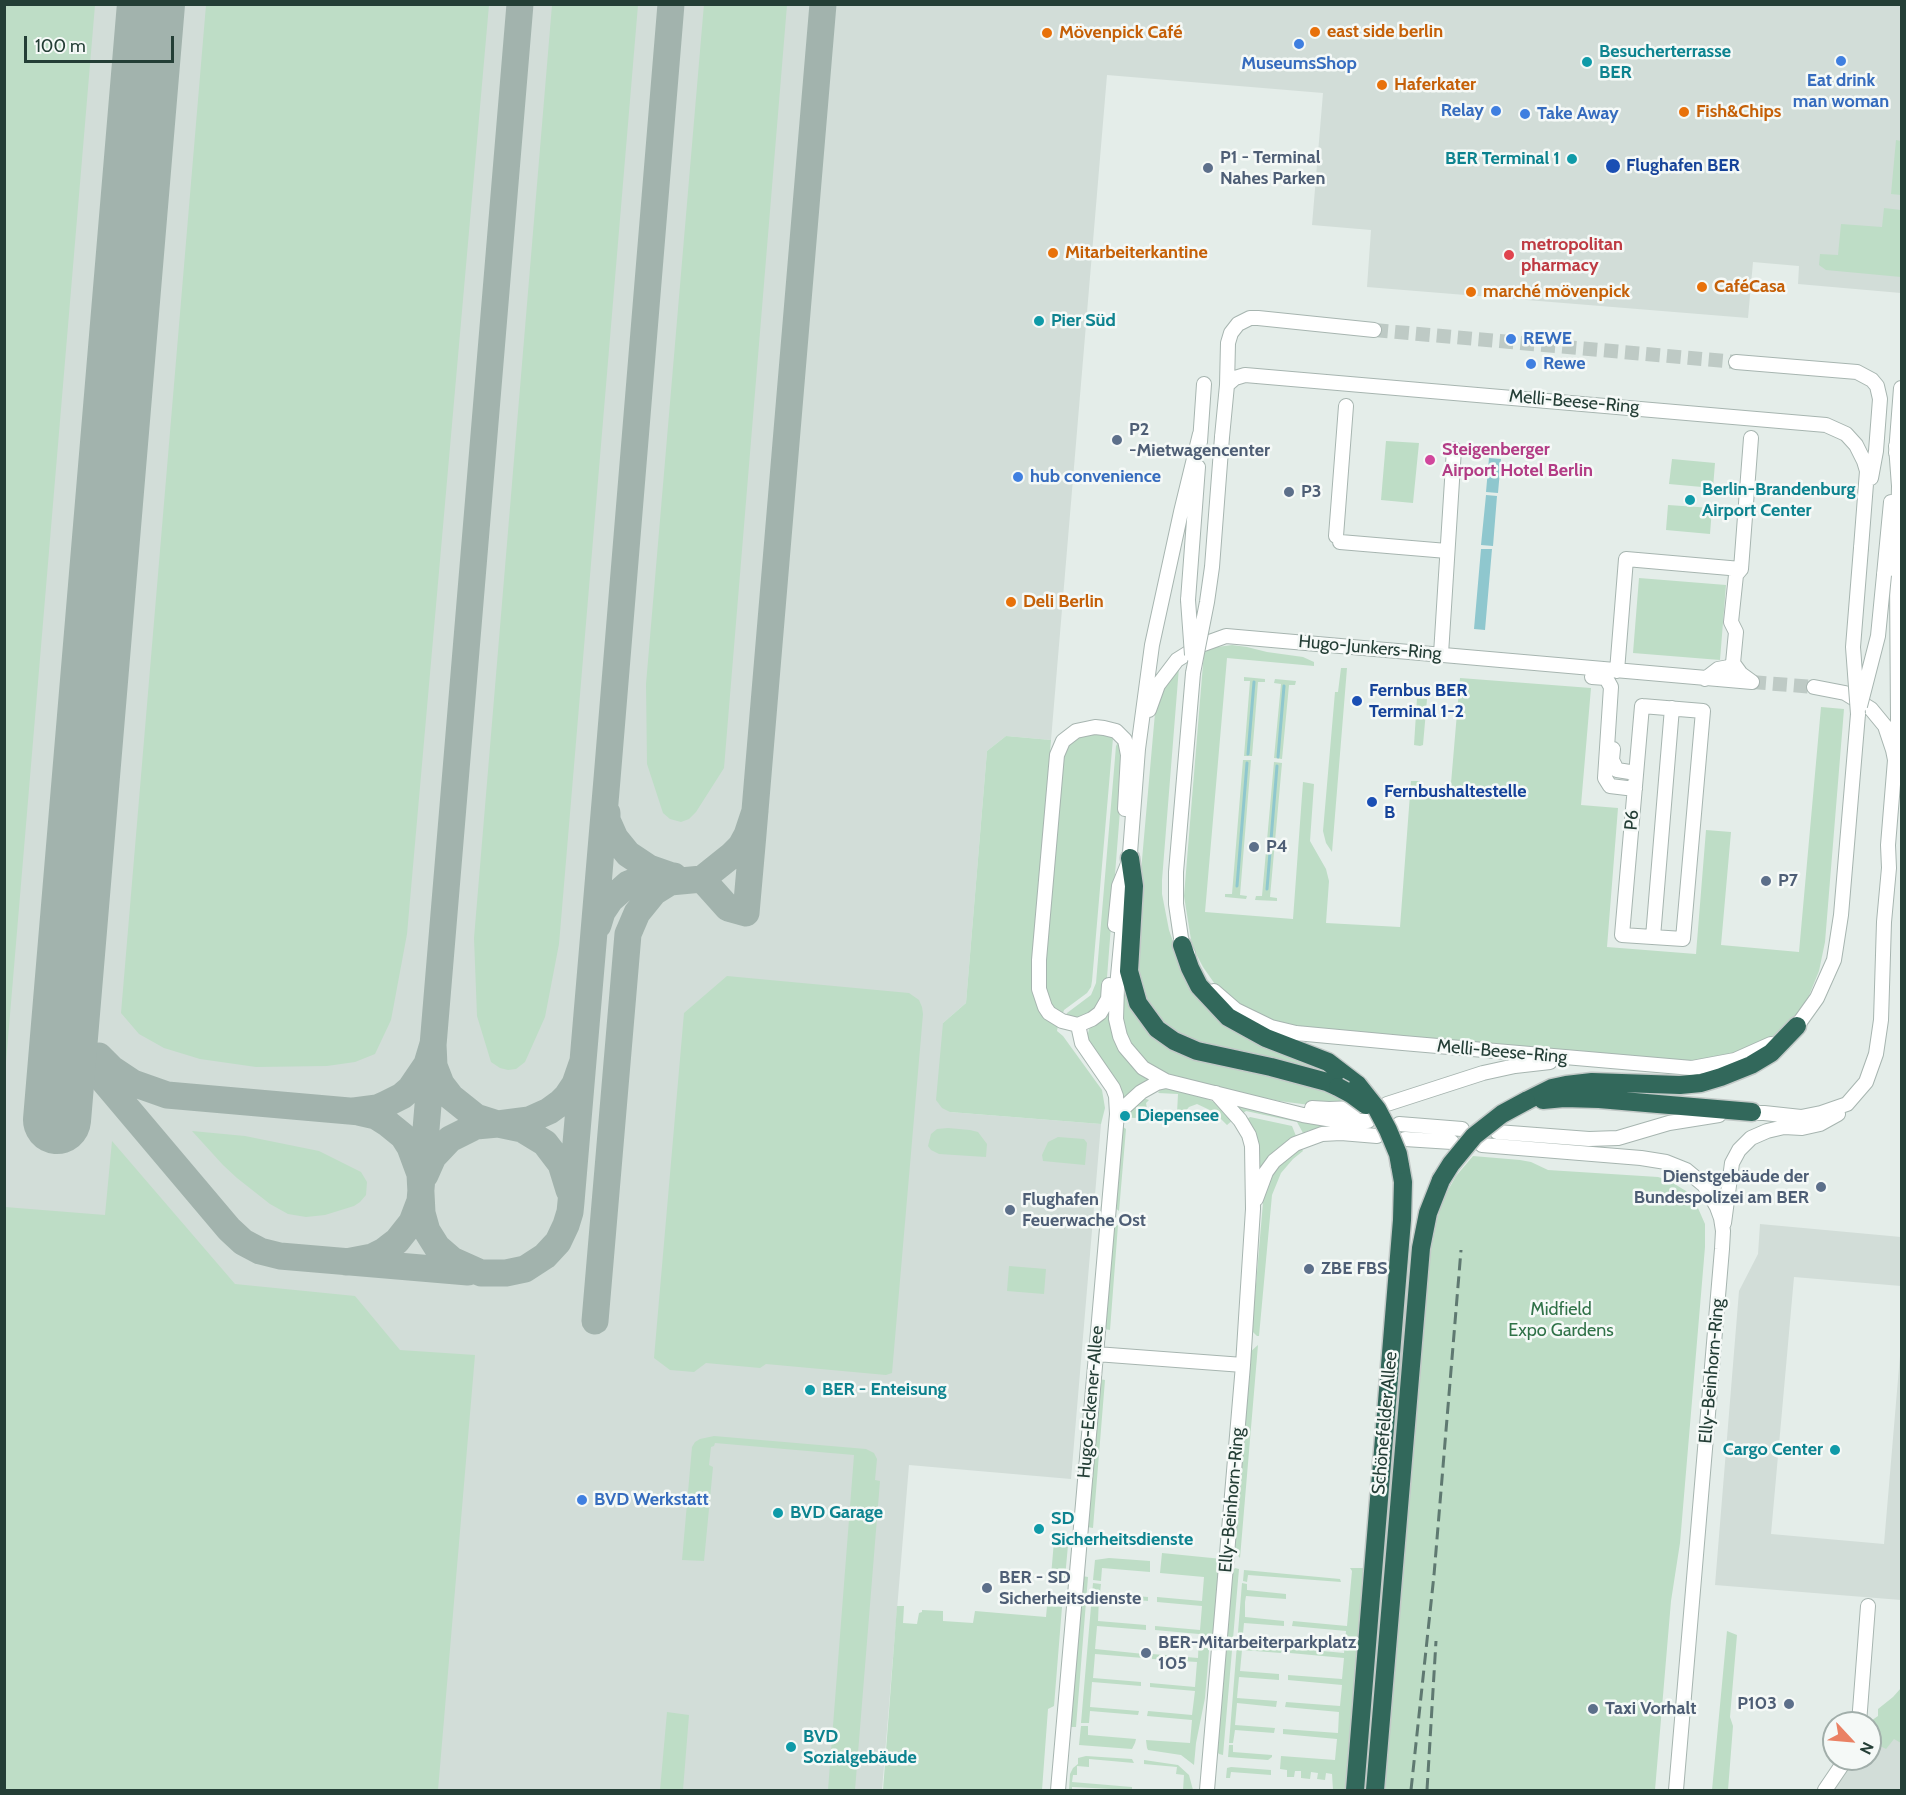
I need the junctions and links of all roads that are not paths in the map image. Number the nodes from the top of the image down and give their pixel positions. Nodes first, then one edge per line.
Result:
1 (1374, 330) tunnel mouth
2 (1736, 362) tunnel mouth
3 (1204, 384) dead end
4 (1227, 385) junction
5 (1901, 388) edge
6 (1346, 406) dead end
7 (1200, 434) junction
8 (1751, 438) dead end
9 (1896, 446) junction
10 (1454, 449) dead end
11 (1868, 476) junction
12 (1447, 551) junction
13 (1741, 569) junction
14 (1441, 654) junction
15 (1733, 663) junction
16 (1565, 666) junction
17 (1617, 671) junction
18 (1193, 673) junction
19 (1656, 674) junction
20 (1705, 679) junction
21 (1814, 687) tunnel mouth
22 (1672, 708) junction
23 (1858, 714) junction
24 (1895, 760) junction
25 (1636, 773) junction
26 (1635, 789) junction
27 (1132, 833) junction
28 (1130, 858) junction
29 (1653, 937) junction
30 (1182, 945) junction
31 (1078, 1025) junction
32 (1797, 1026) junction
33 (1592, 1060) junction
34 (1167, 1081) junction
35 (1216, 1093) junction
36 (1236, 1097) junction
37 (1526, 1101) junction
38 (1847, 1104) junction
39 (1356, 1108) dead end
40 (1752, 1112) junction
41 (1117, 1114) junction
42 (1383, 1121) junction
43 (1462, 1130) dead end
44 (1497, 1132) dead end
45 (1406, 1139) dead end
46 (1452, 1142) dead end
47 (1482, 1145) dead end
48 (1253, 1209) junction
49 (1723, 1231) junction
50 (1096, 1354) junction
51 (1243, 1365) junction
52 (1868, 1606) dead end
53 (1860, 1711) edge
54 (1838, 1771) edge
55 (1058, 1791) edge
56 (1207, 1791) edge
57 (1355, 1791) edge
58 (1375, 1791) edge
59 (1676, 1791) edge
60 (1825, 1791) edge

1 - 4 street, Melli-Beese-Ring
2 - 11 street, Melli-Beese-Ring
3 - 7 street, Melli-Beese-Ring
4 - 11 street, Melli-Beese-Ring
4 - 18 street, Melli-Beese-Ring, bridge
5 - 9 street, Melli-Beese-Ring
6 - 12 street
7 - 18 street, Melli-Beese-Ring, bridge
7 - 27 street, Hugo-Junkers-Ring
8 - 13 street
9 - 23 street, Melli-Beese-Ring, bridge
9 - 24 street
10 - 12 street
11 - 23 street, Melli-Beese-Ring, bridge
12 - 14 street
13 - 15 street
13 - 17 street
14 - 16 street, Hugo-Junkers-Ring
14 - 27 street, Hugo-Junkers-Ring
15 - 20 street
15 - 20 street, Hugo-Junkers-Ring
16 - 17 street, Hugo-Junkers-Ring
16 - 26 street
17 - 19 street, Hugo-Junkers-Ring
18 - 30 street, Melli-Beese-Ring
19 - 20 street, Hugo-Junkers-Ring
19 - 25 street
21 - 24 street
22 - 25 street, P6
22 - 29 street, P6
22 - 29 street, P6
23 - 32 street, Melli-Beese-Ring
24 - 38 street
25 - 26 street, P6
26 - 29 street, P6
27 - 28 street, Hugo-Junkers-Ring
27 - 31 street, Hugo-Junkers-Ring
28 - 31 street
28 - 34 street, Hugo-Junkers-Ring
28 - 42 highway, bridge
30 - 33 street, Melli-Beese-Ring
30 - 42 highway, Schönefelder Allee, bridge
31 - 41 street, Hugo-Eckener-Allee
32 - 33 street, Melli-Beese-Ring
32 - 37 highway, Schönefelder Allee
33 - 42 street
34 - 35 street, Hugo-Junkers-Ring
34 - 41 street
35 - 36 street, Hugo-Junkers-Ring
35 - 48 street, Elly-Beinhorn-Ring
36 - 39 street
36 - 42 street, Hugo-Junkers-Ring
37 - 40 highway
37 - 58 highway, Schönefelder Allee, bridge
38 - 40 street
38 - 49 street
40 - 44 street
41 - 50 street, Hugo-Eckener-Allee
42 - 43 street, Hugo-Junkers-Ring
42 - 48 street, Elly-Beinhorn-Ring
42 - 57 highway, Schönefelder Allee, bridge
45 - 46 street
47 - 49 street, Elly-Beinhorn-Ring
48 - 51 street, Elly-Beinhorn-Ring
49 - 59 street, Elly-Beinhorn-Ring
50 - 51 street
50 - 55 street, Hugo-Eckener-Allee
51 - 56 street, Elly-Beinhorn-Ring
52 - 53 street
54 - 60 street

